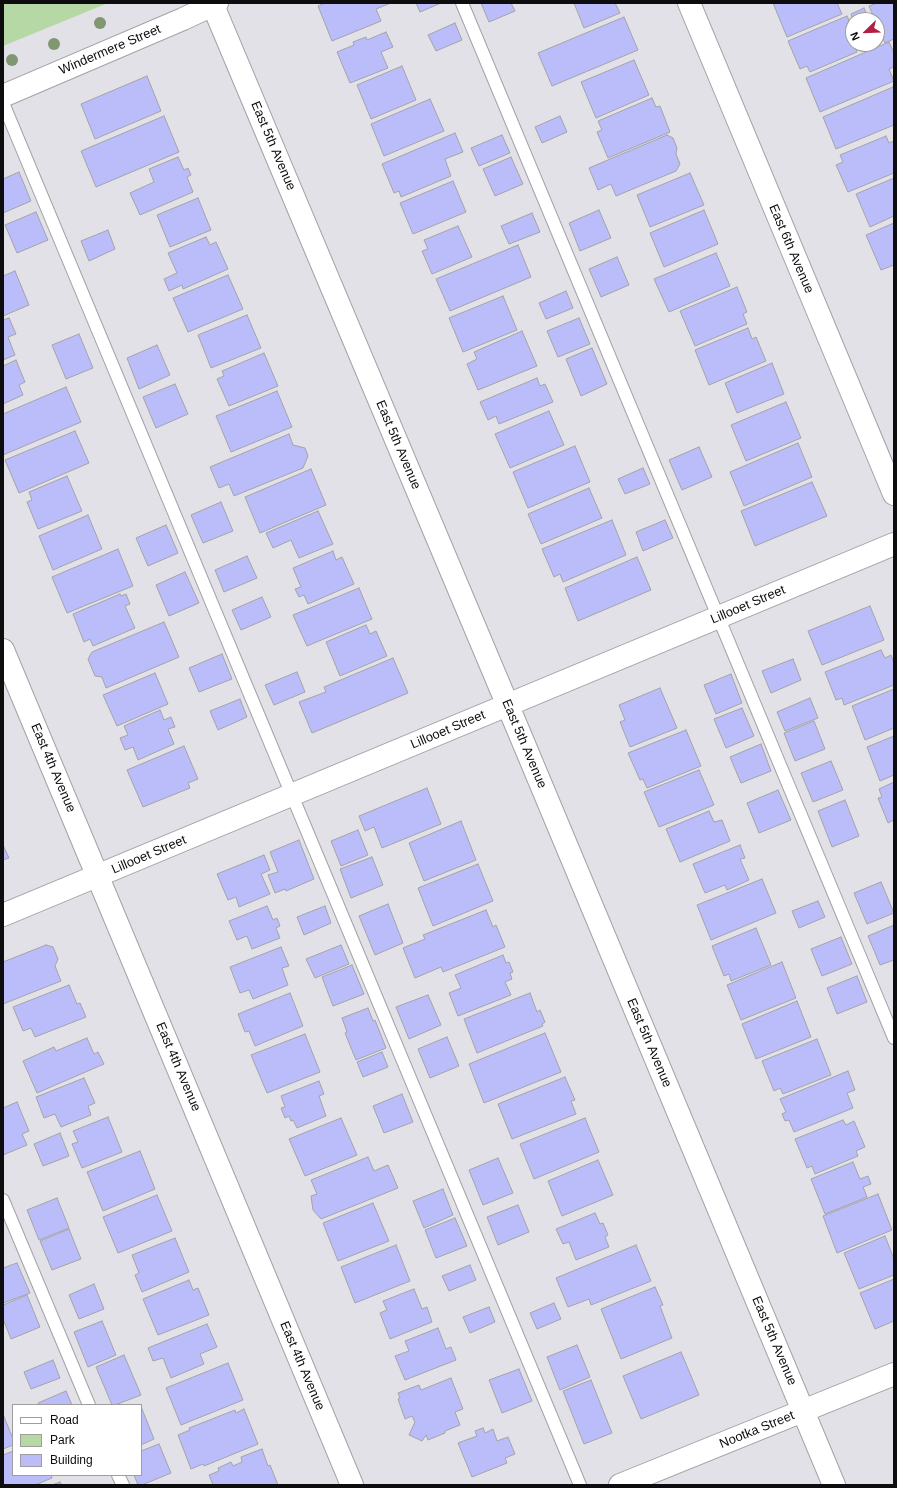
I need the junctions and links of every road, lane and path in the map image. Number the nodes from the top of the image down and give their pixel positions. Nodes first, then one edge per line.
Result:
1 (462, 3) edge
2 (689, 3) edge
3 (214, 4) edge
4 (3, 96) edge
5 (3, 104) edge
6 (894, 494) edge
7 (894, 544) edge
8 (718, 617) junction
9 (3, 650) edge
10 (508, 705) junction
11 (292, 795) junction
12 (98, 876) junction
13 (3, 916) edge
14 (894, 1038) edge
15 (3, 1200) edge
16 (894, 1374) edge
17 (89, 1404) edge
18 (803, 1411) junction
19 (352, 1485) edge
20 (580, 1485) edge
21 (620, 1485) edge
22 (834, 1485) edge

1 - 8 lane
2 - 6 street, East 6th Avenue
3 - 4 street, Windermere Street
3 - 10 street, East 5th Avenue
5 - 11 lane
7 - 8 street, Lillooet Street
8 - 10 street, Lillooet Street
8 - 14 lane
9 - 12 street, East 4th Avenue
10 - 11 street, Lillooet Street
10 - 18 street, East 5th Avenue
11 - 12 street, Lillooet Street
11 - 20 lane
12 - 13 street, Lillooet Street
12 - 19 street, East 4th Avenue
15 - 17 lane
16 - 18 street, Nootka Street
18 - 21 street, Nootka Street
18 - 22 street, East 5th Avenue

